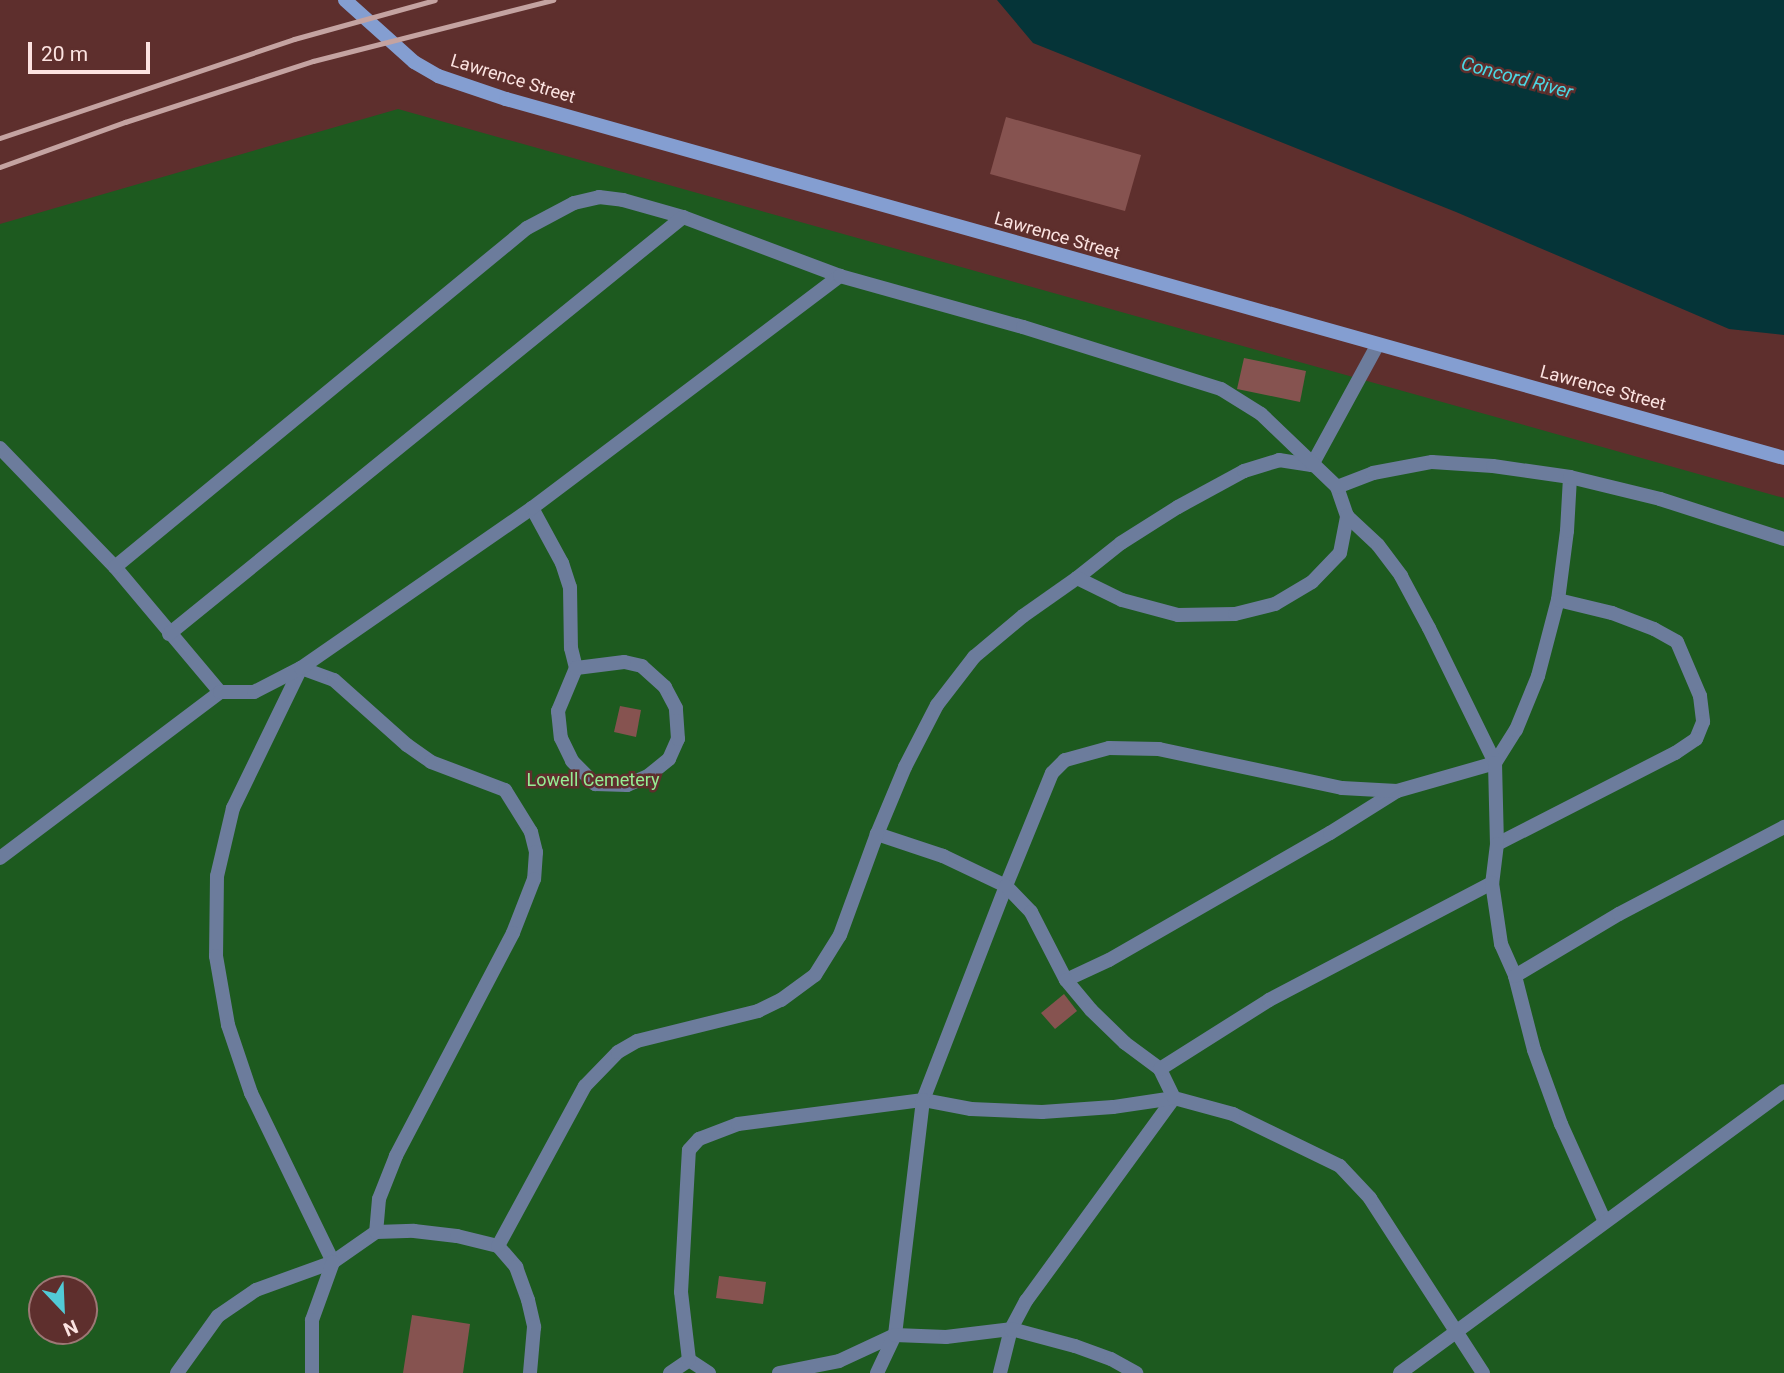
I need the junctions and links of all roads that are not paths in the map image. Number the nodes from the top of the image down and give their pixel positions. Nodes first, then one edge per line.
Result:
1 (345, 0) edge
2 (683, 217) junction
3 (840, 276) junction
4 (1377, 346) junction
5 (0, 448) edge
6 (1784, 458) edge
7 (1312, 465) junction
8 (1570, 477) junction
9 (1337, 487) junction
10 (532, 508) junction
11 (1348, 516) junction
12 (1784, 539) edge
13 (115, 567) junction
14 (1077, 579) junction
15 (1558, 600) junction
16 (169, 634) junction
17 (301, 668) junction
18 (576, 668) junction
19 (220, 692) junction
20 (1494, 763) junction
21 (1397, 791) junction
22 (1784, 827) edge
23 (877, 834) junction
24 (1497, 844) junction
25 (0, 858) edge
26 (1492, 883) junction
27 (1006, 886) junction
28 (1515, 976) junction
29 (1066, 980) junction
30 (1160, 1069) junction
31 (1784, 1091) edge
32 (1174, 1098) junction
33 (923, 1100) junction
34 (1605, 1222) junction
35 (376, 1231) junction
36 (498, 1247) junction
37 (333, 1262) junction
38 (1011, 1329) junction
39 (1455, 1332) junction
40 (895, 1335) junction
41 (688, 1360) junction
42 (177, 1373) edge
43 (312, 1373) edge
44 (530, 1373) edge
45 (670, 1373) edge
46 (709, 1373) edge
47 (779, 1373) edge
48 (877, 1373) edge
49 (1000, 1373) edge
50 (1136, 1373) edge
51 (1400, 1373) edge
52 (1483, 1373) edge

1 - 4 main road, Lawrence Street
2 - 3 lane
2 - 13 lane
2 - 16 lane
3 - 7 lane
3 - 10 lane
4 - 6 main road, Lawrence Street
4 - 7 lane
5 - 13 lane
7 - 9 lane
7 - 14 lane
8 - 9 lane
8 - 12 lane
8 - 15 lane
9 - 11 lane
10 - 17 lane
10 - 18 lane
11 - 14 lane
11 - 20 lane
13 - 16 lane
14 - 23 lane
15 - 20 lane
15 - 24 lane
16 - 19 lane
17 - 19 lane
17 - 35 lane
17 - 37 lane
18 - 18 lane
19 - 25 lane
20 - 21 lane
20 - 24 lane
21 - 27 lane
21 - 29 lane
22 - 28 lane
23 - 27 lane
23 - 36 lane
24 - 26 lane
26 - 28 lane
26 - 30 lane
27 - 29 lane
27 - 33 lane
28 - 34 lane
29 - 30 lane
30 - 32 lane
31 - 34 lane
32 - 33 lane
32 - 38 lane
32 - 39 lane
33 - 40 lane
33 - 41 lane
34 - 39 lane
35 - 36 lane
35 - 37 lane
36 - 44 lane
37 - 42 lane
37 - 43 lane
38 - 40 lane
38 - 49 lane
38 - 50 lane
39 - 51 lane
39 - 52 lane
40 - 47 lane
40 - 48 lane
41 - 45 lane
41 - 46 lane

